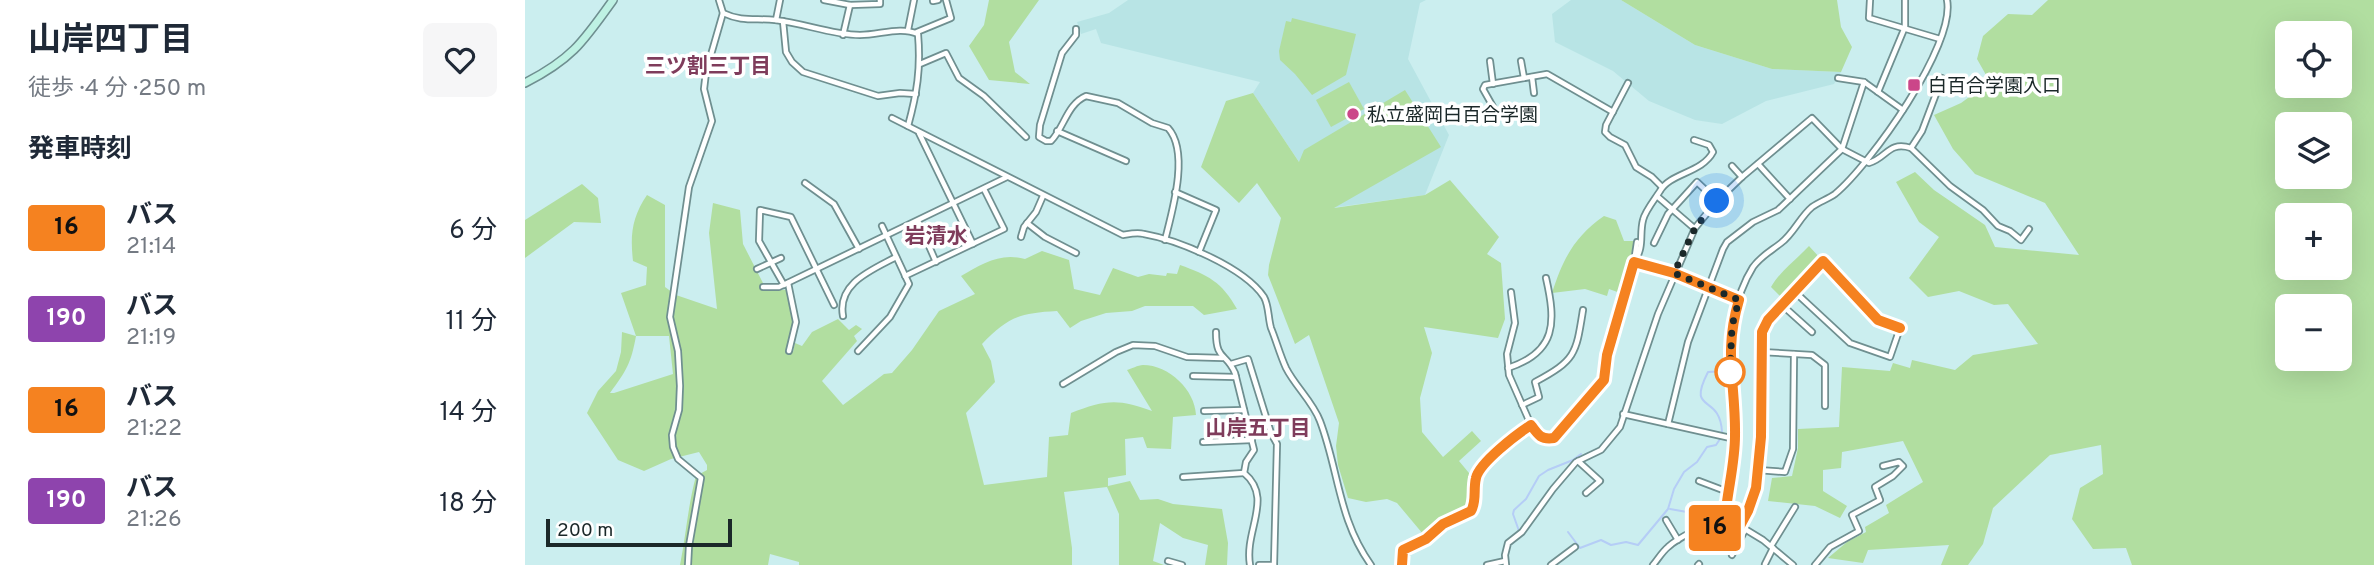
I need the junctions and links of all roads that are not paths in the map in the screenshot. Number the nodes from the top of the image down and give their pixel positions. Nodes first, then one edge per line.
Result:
1 (613, 0) edge
2 (719, 0) edge
3 (780, 0) edge
4 (824, 0) edge
5 (880, 0) edge
6 (914, 0) edge
7 (946, 0) edge
8 (1870, 0) edge
9 (1905, 0) edge
10 (1947, 0) edge
11 (850, 5) junction
12 (723, 13) junction
13 (776, 20) junction
14 (783, 21) junction
15 (1905, 27) junction
16 (1076, 29) dead end
17 (908, 30) junction
18 (916, 33) junction
19 (842, 34) junction
20 (1940, 39) junction
21 (1490, 61) dead end
22 (1521, 61) dead end
23 (921, 64) junction
24 (1532, 77) junction
25 (1524, 78) junction
26 (1838, 78) dead end
27 (1942, 78) dead end
28 (1864, 82) junction
29 (525, 83) edge
30 (1628, 83) dead end
31 (1493, 84) junction
32 (1878, 92) junction
33 (1534, 93) dead end
34 (916, 94) junction
35 (1903, 110) junction
36 (1496, 112) dead end
37 (1613, 112) junction
38 (892, 118) dead end
39 (908, 127) junction
40 (1057, 131) junction
41 (919, 132) junction
42 (1027, 137) dead end
43 (1695, 140) dead end
44 (1911, 148) junction
45 (1842, 149) junction
46 (1126, 161) dead end
47 (1866, 162) junction
48 (1758, 164) junction
49 (1732, 166) dead end
50 (1008, 177) junction
51 (1742, 177) junction
52 (805, 183) dead end
53 (1662, 187) junction
54 (984, 189) junction
55 (1175, 192) junction
56 (1043, 196) junction
57 (1658, 197) junction
58 (1790, 199) junction
59 (1717, 201) junction
60 (953, 204) junction
61 (1672, 209) junction
62 (918, 221) junction
63 (1027, 223) junction
64 (882, 226) dead end
65 (1695, 228) junction
66 (2029, 229) dead end
67 (887, 237) junction
68 (1021, 237) dead end
69 (1165, 240) junction
70 (1637, 242) dead end
71 (1654, 243) dead end
72 (973, 244) junction
73 (859, 249) junction
74 (1199, 252) junction
75 (1076, 253) dead end
76 (896, 257) junction
77 (781, 258) dead end
78 (771, 262) junction
79 (936, 262) junction
80 (1634, 262) junction
81 (757, 269) dead end
82 (817, 270) junction
83 (1674, 273) junction
84 (905, 276) junction
85 (1546, 278) dead end
86 (786, 284) junction
87 (763, 287) dead end
88 (1709, 287) junction
89 (1511, 292) dead end
90 (1795, 292) junction
91 (1739, 300) junction
92 (834, 305) dead end
93 (1782, 305) junction
94 (1583, 310) dead end
95 (843, 316) dead end
96 (1216, 332) dead end
97 (1812, 332) dead end
98 (789, 351) dead end
99 (858, 351) dead end
100 (1761, 352) junction
101 (1794, 354) junction
102 (1224, 358) junction
103 (1231, 363) junction
104 (1508, 368) junction
105 (1193, 376) dead end
106 (1236, 377) junction
107 (1063, 384) dead end
108 (1522, 405) junction
109 (1825, 406) dead end
110 (1244, 410) junction
111 (1204, 411) dead end
112 (1623, 414) junction
113 (1668, 424) junction
114 (1531, 425) junction
115 (1735, 439) junction
116 (1252, 440) junction
117 (1203, 442) dead end
118 (1578, 461) junction
119 (1883, 466) dead end
120 (1758, 470) junction
121 (1244, 473) junction
122 (1183, 477) dead end
123 (1699, 481) dead end
124 (1728, 492) junction
125 (1586, 493) dead end
126 (1795, 507) dead end
127 (1666, 520) dead end
128 (1711, 522) junction
129 (1742, 528) junction
130 (1678, 540) junction
131 (1575, 547) dead end
132 (1772, 547) junction
133 (1732, 555) dead end
134 (1168, 561) dead end
135 (1505, 563) edge
136 (1765, 564) edge
137 (688, 565) edge
138 (1182, 565) edge
139 (1250, 565) edge
140 (1259, 565) edge
141 (1274, 565) edge
142 (1371, 565) edge
143 (1402, 565) edge
144 (1487, 565) edge
145 (1551, 565) edge
146 (1653, 565) edge
147 (1793, 565) edge
148 (1815, 565) edge

1 - 29 street
2 - 12 street
3 - 13 street
4 - 11 street
5 - 11 street
6 - 17 street
7 - 18 street
8 - 15 street
9 - 15 street
10 - 20 street
11 - 19 street
12 - 13 street
12 - 137 street
13 - 14 street
14 - 19 street
14 - 34 street
15 - 20 street
15 - 32 street
16 - 40 street
17 - 18 street
17 - 19 street
18 - 23 street
20 - 35 street
21 - 31 street
22 - 25 street
23 - 34 street
23 - 42 street
24 - 25 street
24 - 33 street
24 - 37 street
25 - 31 street
26 - 28 street
27 - 44 street
28 - 32 street
28 - 45 street
30 - 37 street
31 - 36 street
32 - 35 street
34 - 39 street
35 - 47 street
37 - 53 street
38 - 39 street
39 - 41 street
40 - 46 street
40 - 55 street
41 - 50 street
41 - 60 street
43 - 53 street
44 - 47 street
44 - 66 street
45 - 47 street
45 - 48 street
45 - 58 street
47 - 91 street
48 - 51 street
48 - 58 street
49 - 51 street
50 - 54 street
50 - 56 street
51 - 59 street
52 - 73 street
53 - 57 street
54 - 60 street
54 - 72 street
55 - 69 street
55 - 74 street
56 - 63 street
56 - 69 street
57 - 61 street
57 - 80 street
58 - 88 street
59 - 61 street
59 - 65 street
60 - 62 street
60 - 72 street
61 - 65 street
61 - 71 street
62 - 67 street
62 - 79 street
63 - 68 street
63 - 75 street
64 - 67 street
65 - 83 street
67 - 73 street
67 - 76 street
69 - 74 street
70 - 80 street
72 - 79 street
73 - 82 street
74 - 142 street
76 - 84 street
76 - 95 street
77 - 78 street
78 - 81 street
78 - 82 street
78 - 86 street
79 - 84 street
80 - 83 street
80 - 114 street
82 - 86 street
82 - 92 street
83 - 88 street
83 - 112 street
84 - 99 street
85 - 104 street
86 - 87 street
86 - 98 street
88 - 91 street
88 - 113 street
89 - 104 street
90 - 90 street
90 - 93 street
91 - 115 street
93 - 97 street
93 - 100 street
94 - 108 street
96 - 102 street
100 - 101 street
100 - 120 street
101 - 109 street
101 - 120 street
102 - 103 street
102 - 107 street
103 - 106 street
103 - 141 street
104 - 108 street
105 - 106 street
106 - 110 street
108 - 114 street
110 - 111 street
110 - 116 street
112 - 113 street
112 - 118 street
113 - 115 street
114 - 143 street
115 - 124 street
116 - 117 street
116 - 121 street
118 - 125 street
118 - 135 street
119 - 148 street
120 - 129 street
121 - 122 street
121 - 139 street
123 - 124 street
124 - 128 street
126 - 132 street
127 - 130 street
128 - 129 street
128 - 130 street
129 - 132 street
129 - 133 street
130 - 146 street
131 - 145 street
132 - 136 street
132 - 147 street
134 - 138 street
135 - 144 street
140 - 141 street

